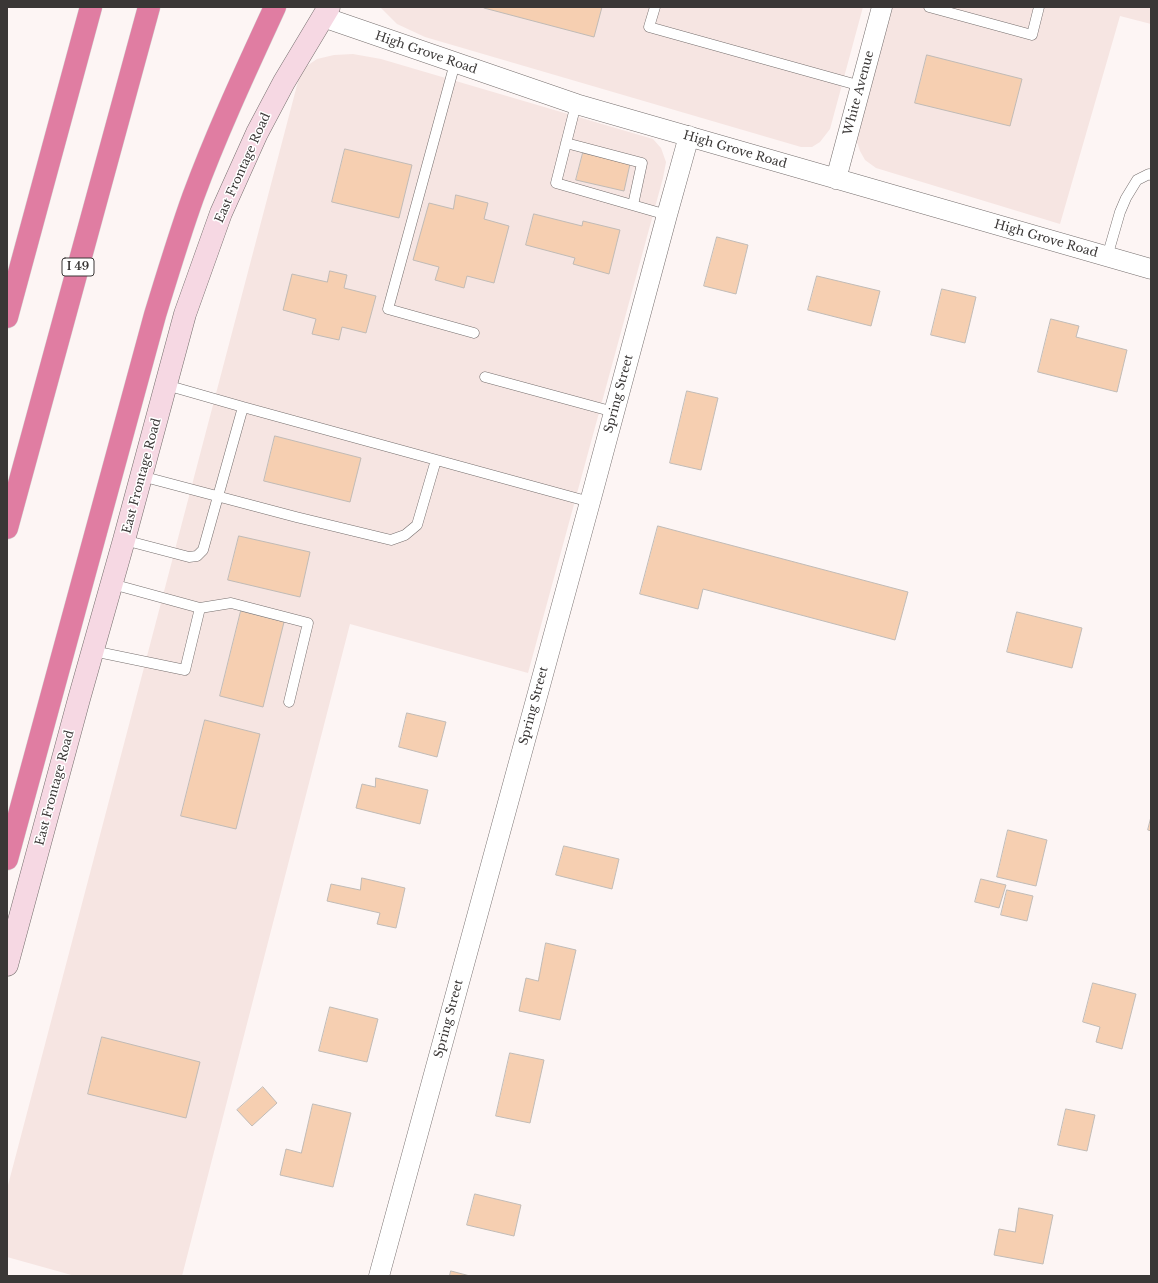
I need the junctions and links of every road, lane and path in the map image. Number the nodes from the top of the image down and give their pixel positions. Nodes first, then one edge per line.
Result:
1 (91, 7) edge
2 (149, 7) edge
3 (274, 7) edge
4 (655, 7) edge
5 (882, 7) edge
6 (929, 7) edge
7 (1040, 7) edge
8 (958, 11) edge
9 (326, 12) edge
10 (455, 63) junction
11 (861, 86) junction
12 (576, 104) junction
13 (689, 136) junction
14 (566, 143) junction
15 (1151, 175) edge
16 (836, 179) junction
17 (633, 204) junction
18 (667, 215) junction
19 (1107, 257) junction
20 (1151, 269) edge
21 (7, 317) edge
22 (474, 333) dead end
23 (485, 377) dead end
24 (166, 385) junction
25 (243, 407) junction
26 (614, 412) junction
27 (436, 460) junction
28 (141, 476) junction
29 (219, 496) junction
30 (590, 502) junction
31 (7, 528) edge
32 (124, 540) junction
33 (112, 584) junction
34 (200, 608) junction
35 (93, 652) junction
36 (289, 702) dead end
37 (7, 859) edge
38 (7, 965) edge
39 (379, 1276) edge

1 - 21 highway
2 - 31 highway, I 49
3 - 37 highway
4 - 11 lane
5 - 11 street, White Avenue
6 - 8 lane
7 - 8 lane
9 - 10 street, High Grove Road
9 - 24 street, East Frontage Road
10 - 12 street, High Grove Road
10 - 22 lane
11 - 16 street, White Avenue
12 - 13 street, High Grove Road
12 - 14 lane
13 - 16 street, High Grove Road
13 - 18 street, Spring Street
14 - 17 lane
14 - 17 lane
15 - 19 lane
16 - 19 street, High Grove Road
17 - 18 lane
18 - 26 street, Spring Street
19 - 20 street, High Grove Road
23 - 26 lane
24 - 25 lane
24 - 28 street, East Frontage Road
25 - 27 lane
25 - 29 lane
26 - 30 street, Spring Street
27 - 29 lane
27 - 30 lane
28 - 29 lane
28 - 32 street, East Frontage Road
29 - 32 lane
30 - 39 street, Spring Street
32 - 33 street, East Frontage Road
33 - 34 lane
33 - 35 street, East Frontage Road
34 - 35 lane
34 - 36 lane
35 - 38 street, East Frontage Road

